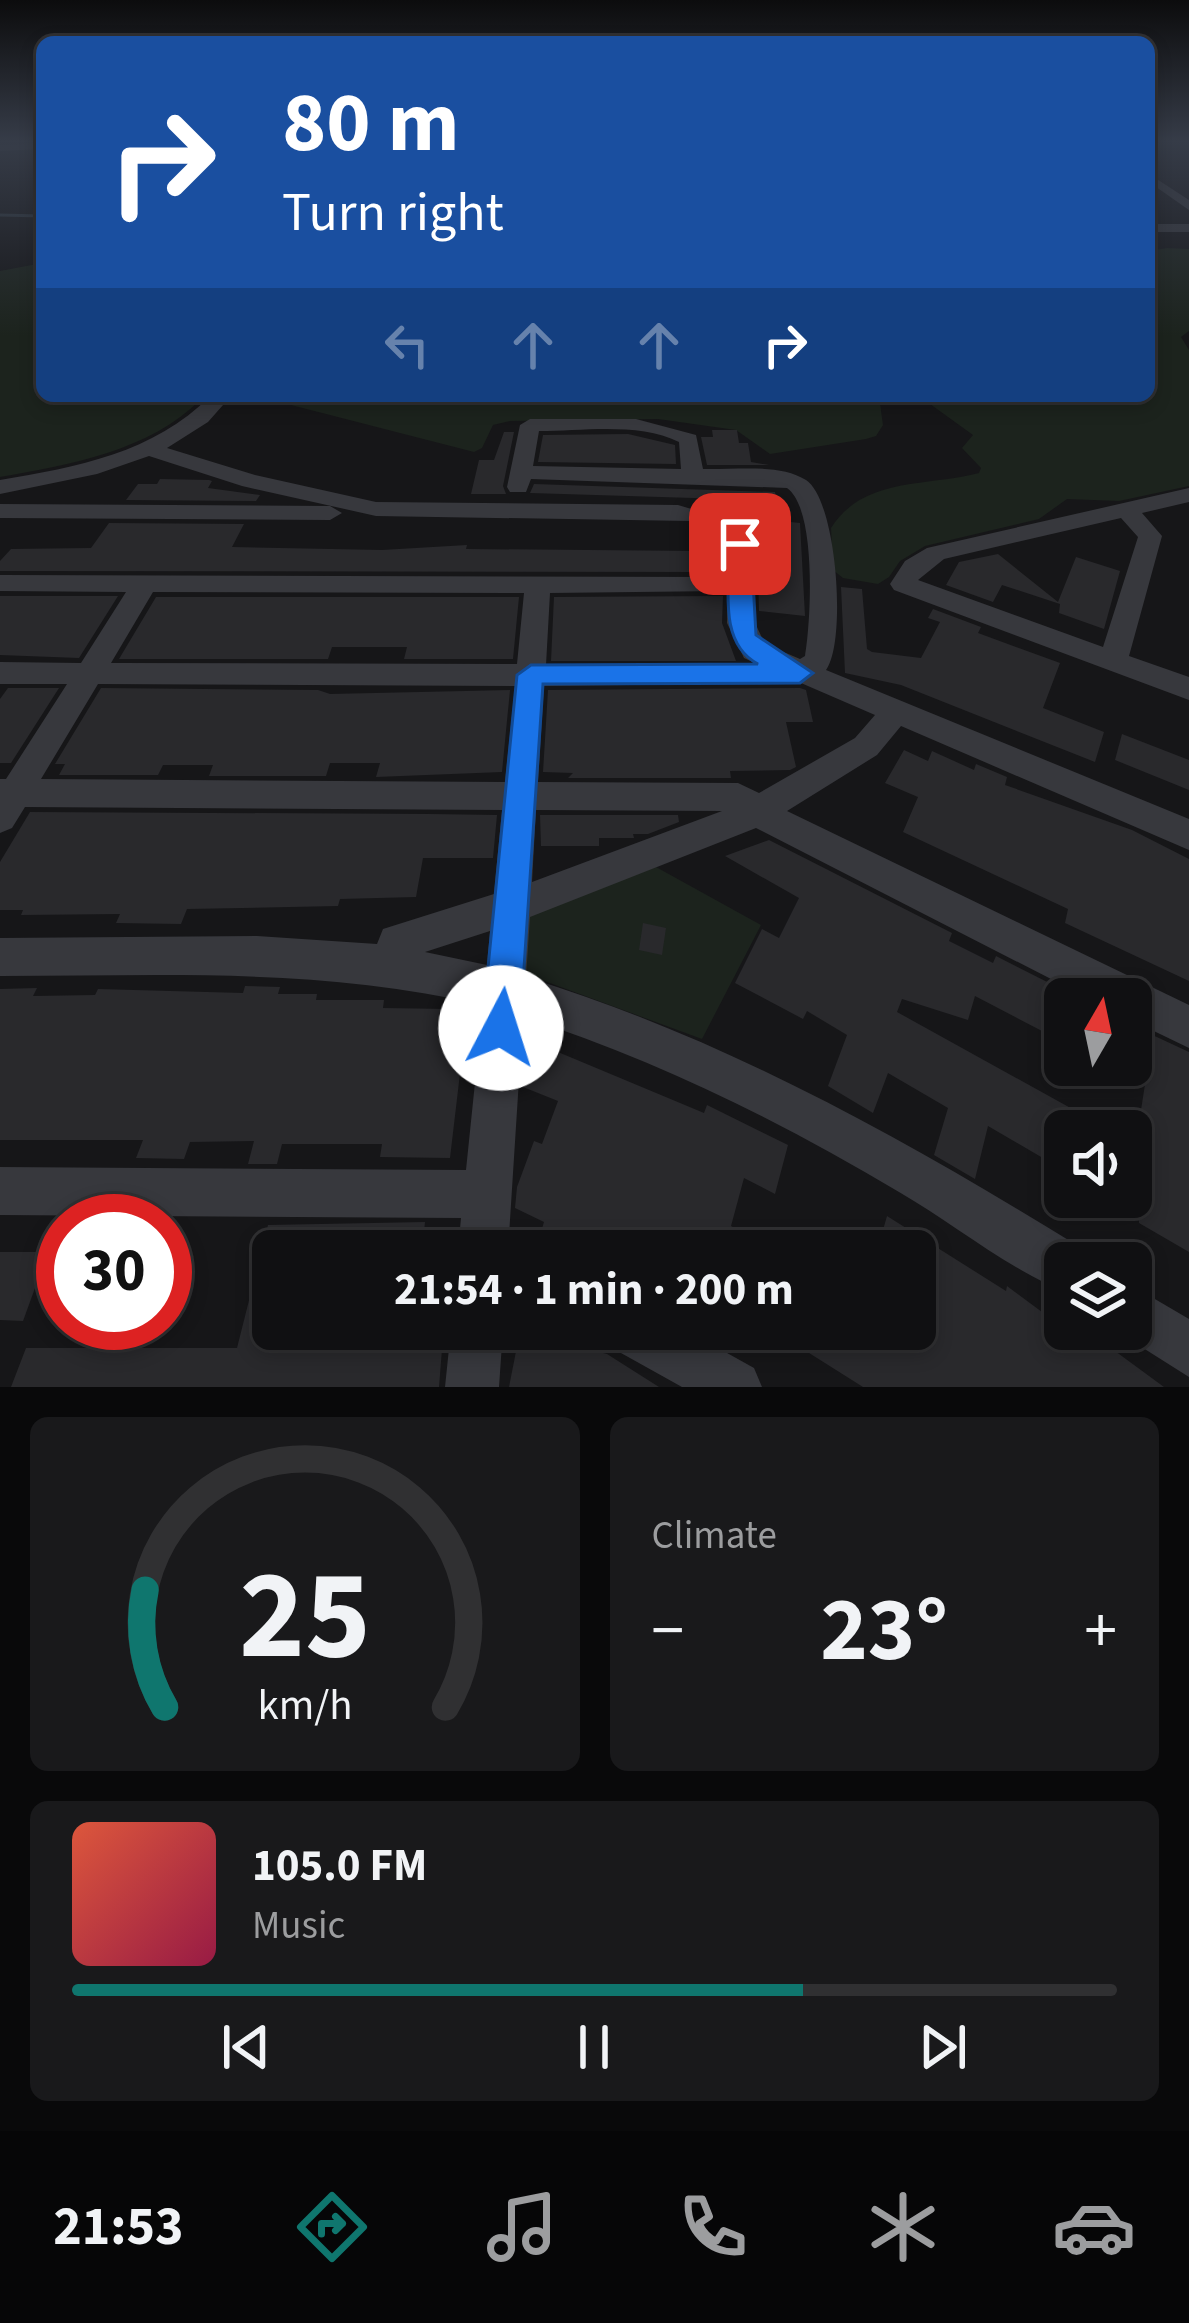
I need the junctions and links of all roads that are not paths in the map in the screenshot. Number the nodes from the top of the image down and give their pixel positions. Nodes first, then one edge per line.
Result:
1 (1155, 228) edge
2 (1189, 228) edge
3 (214, 402) edge
4 (145, 448) junction
5 (521, 472) junction
6 (693, 476) junction
7 (0, 488) edge
8 (1189, 495) edge
9 (362, 506) junction
10 (1126, 509) junction
11 (0, 511) edge
12 (514, 511) junction
13 (0, 583) edge
14 (145, 583) junction
15 (538, 584) junction
16 (713, 585) dead end
17 (1113, 661) junction
18 (0, 673) edge
19 (800, 673) junction
20 (89, 674) junction
21 (531, 675) junction
22 (1189, 689) edge
23 (896, 712) junction
24 (520, 795) junction
25 (5, 801) edge
26 (758, 810) junction
27 (1189, 835) edge
28 (511, 908) junction
29 (0, 957) edge
30 (390, 966) junction
31 (504, 992) junction
32 (1189, 1027) edge
33 (0, 1191) edge
34 (488, 1194) junction
35 (485, 1230) edge
36 (1044, 1254) edge
37 (1152, 1325) edge
38 (475, 1350) edge
39 (669, 1350) edge
40 (1189, 1350) edge
41 (472, 1387) edge
42 (735, 1387) edge

1 - 2 street
3 - 4 street
4 - 7 street
4 - 9 street
5 - 6 street
5 - 6 street
5 - 12 street
6 - 19 street
8 - 10 street
9 - 11 street
9 - 12 street
10 - 17 street
10 - 17 street
12 - 19 street
13 - 14 street
14 - 15 street
14 - 20 street
15 - 16 street
15 - 21 street
17 - 22 street
18 - 20 street
19 - 21 street
19 - 23 street
20 - 21 street
20 - 25 street
21 - 24 street
23 - 26 street
23 - 27 street
24 - 25 street
24 - 26 street
24 - 28 street
26 - 28 street
26 - 32 street
28 - 30 street
28 - 31 street
29 - 30 street
30 - 31 street
31 - 34 street
31 - 36 street
33 - 34 street
34 - 35 street
37 - 40 street
38 - 41 street
39 - 42 street

